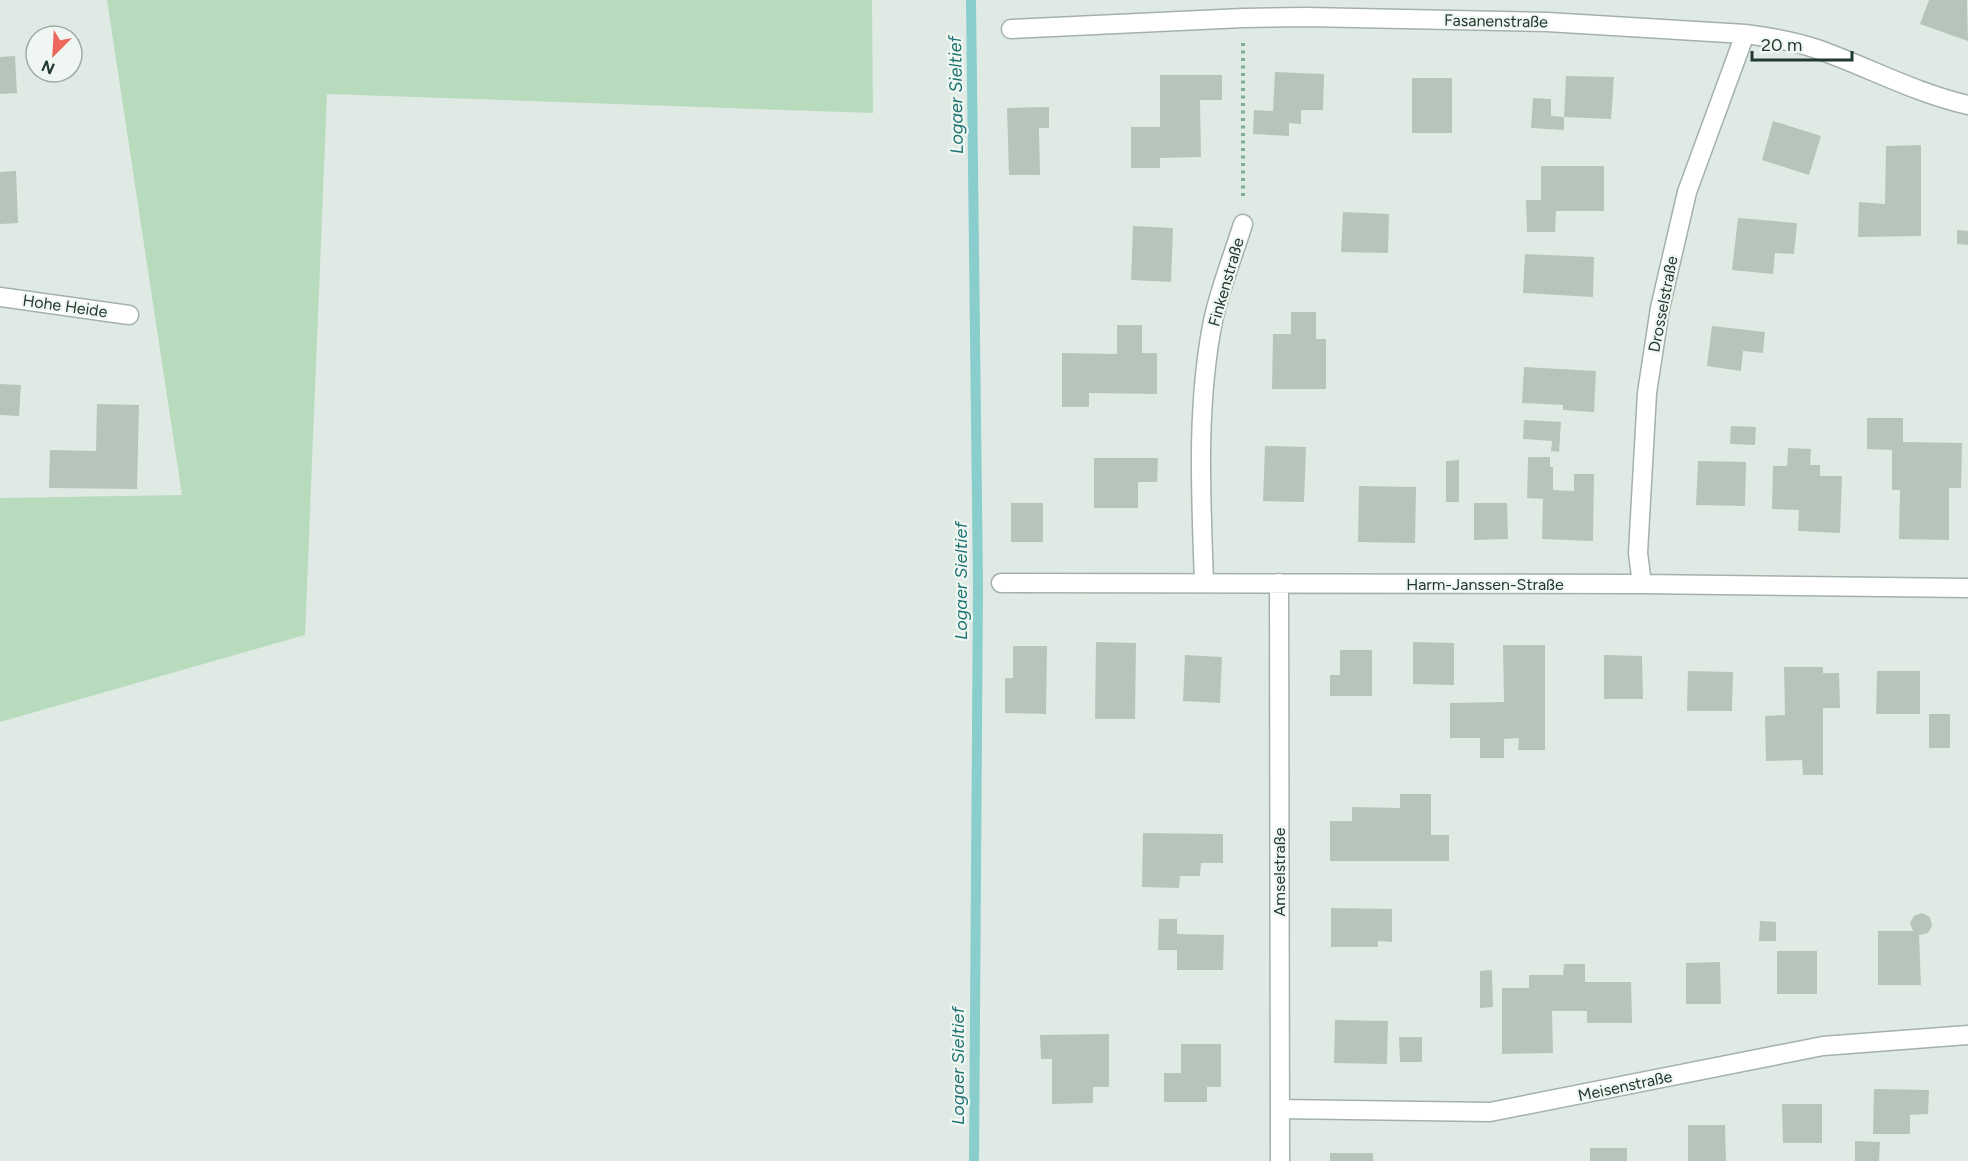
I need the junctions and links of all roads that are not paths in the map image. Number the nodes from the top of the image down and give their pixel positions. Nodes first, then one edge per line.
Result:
1 (1011, 29) dead end
2 (1745, 34) junction
3 (1968, 105) edge
4 (1243, 224) road end
5 (0, 297) edge
6 (129, 315) dead end
7 (1203, 582) junction
8 (1001, 583) dead end
9 (1279, 583) junction
10 (1642, 584) junction
11 (1968, 588) edge
12 (1968, 1035) edge
13 (1280, 1109) junction
14 (1280, 1161) edge

1 - 2 street, Fasanenstraße
2 - 3 street, Fasanenstraße
2 - 10 street, Drosselstraße
4 - 7 street, Finkenstraße
5 - 6 street, Hohe Heide
7 - 8 street, Harm-Janssen-Straße
7 - 9 street, Harm-Janssen-Straße
9 - 10 street, Harm-Janssen-Straße
9 - 13 street, Amselstraße
10 - 11 street, Harm-Janssen-Straße
12 - 13 street, Meisenstraße
13 - 14 street, Amselstraße

